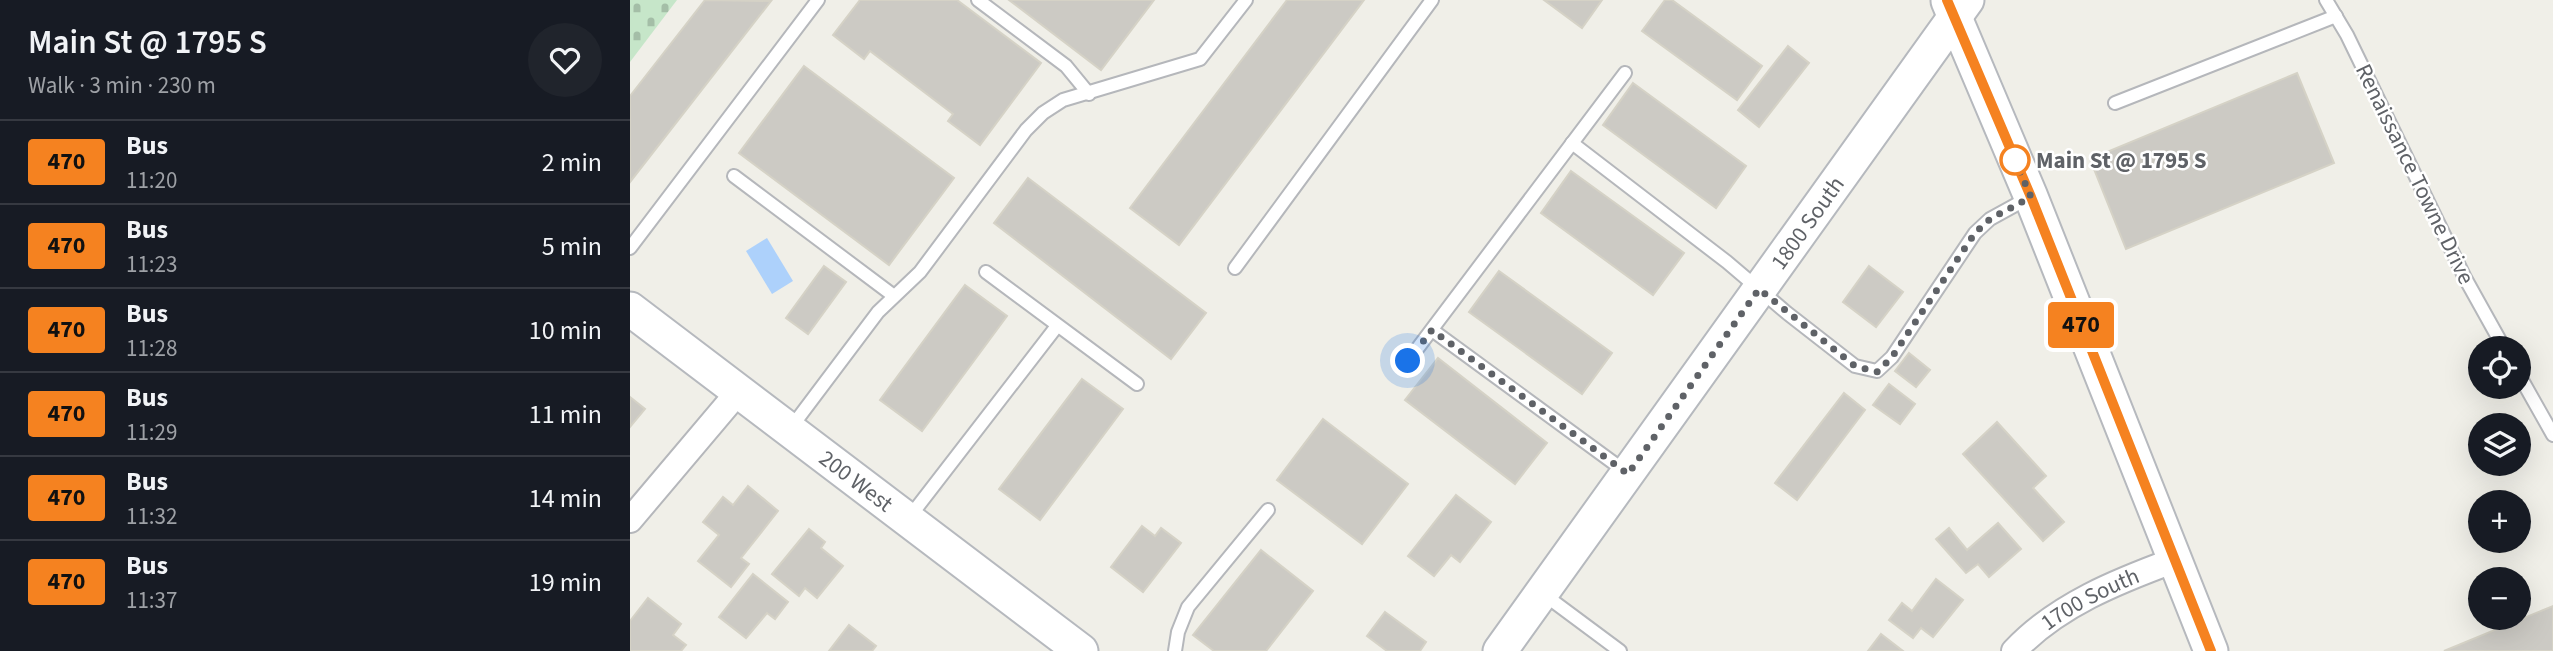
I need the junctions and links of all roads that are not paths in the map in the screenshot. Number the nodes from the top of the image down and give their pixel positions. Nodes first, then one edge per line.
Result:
1 (818, 0) edge
2 (978, 0) edge
3 (1246, 0) edge
4 (1432, 0) edge
5 (2326, 0) edge
6 (1957, 6) edge
7 (2336, 16) junction
8 (1625, 73) dead end
9 (1089, 94) junction
10 (2116, 103) dead end
11 (1572, 143) junction
12 (734, 176) dead end
13 (2031, 197) junction
14 (630, 248) edge
15 (1235, 268) dead end
16 (986, 272) dead end
17 (1759, 289) junction
18 (894, 296) junction
19 (630, 309) edge
20 (1057, 326) junction
21 (1432, 330) junction
22 (2497, 336) edge
23 (1408, 361) dead end
24 (1137, 384) dead end
25 (739, 391) junction
26 (2531, 396) edge
27 (789, 430) junction
28 (2553, 435) edge
29 (1628, 474) junction
30 (1268, 510) dead end
31 (908, 519) junction
32 (630, 520) edge
33 (2175, 560) junction
34 (1542, 593) junction
35 (1081, 651) edge
36 (1175, 651) edge
37 (1500, 651) edge
38 (1620, 651) edge
39 (2014, 651) edge
40 (2211, 651) edge

1 - 14 lane
2 - 9 lane
3 - 9 lane
4 - 15 lane
5 - 7 lane, Renaissance Towne Drive
6 - 13 street
6 - 17 street, 1800 South
7 - 10 lane
7 - 22 lane, Renaissance Towne Drive
8 - 11 lane
9 - 18 lane
11 - 17 lane
11 - 21 lane
12 - 18 lane
13 - 17 lane
13 - 33 street
16 - 20 lane
17 - 29 street, 1800 South
18 - 27 lane
19 - 25 street, 200 West
20 - 24 lane
20 - 31 lane
21 - 23 lane
21 - 29 lane
25 - 27 street, 200 West
25 - 32 street
26 - 28 lane
27 - 31 street, 200 West
29 - 34 street, 1800 South
30 - 36 lane
31 - 35 street, 200 West
33 - 39 street, 1700 South
33 - 40 street
34 - 37 street, 1800 South
34 - 38 lane

